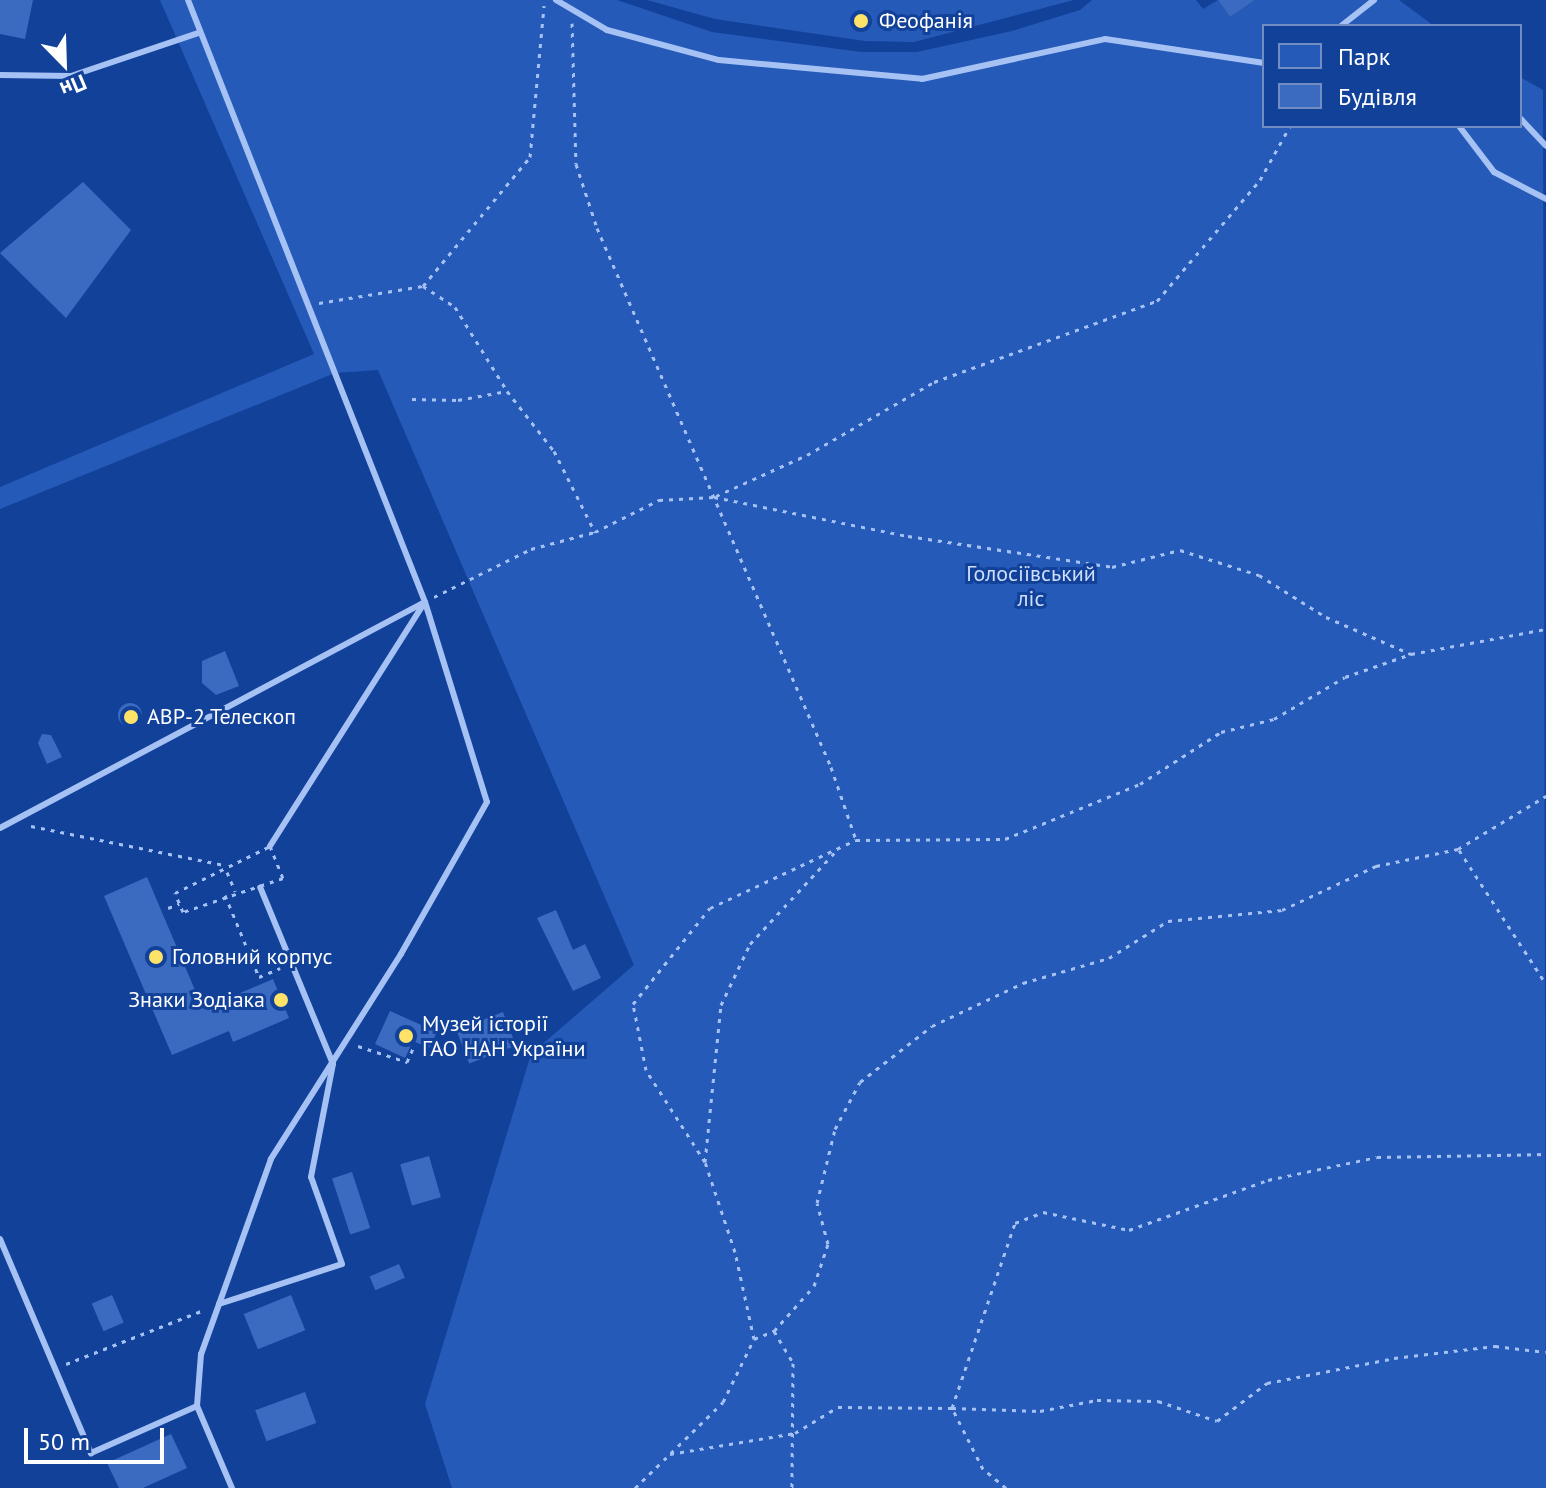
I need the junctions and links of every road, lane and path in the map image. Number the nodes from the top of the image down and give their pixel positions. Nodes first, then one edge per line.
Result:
1 (188, 0) edge
2 (545, 0) edge
3 (556, 0) edge
4 (1374, 0) edge
5 (572, 12) junction
6 (1344, 24) edge
7 (198, 33) junction
8 (1262, 63) edge
9 (0, 75) edge
10 (1522, 120) edge
11 (1289, 128) edge
12 (1461, 128) edge
13 (1546, 146) edge
14 (1546, 199) edge
15 (423, 286) junction
16 (308, 305) junction
17 (507, 391) junction
18 (412, 399) dead end
19 (714, 497) junction
20 (595, 532) junction
21 (425, 602) junction
22 (1546, 629) edge
23 (1411, 654) junction
24 (1546, 796) edge
25 (12, 822) junction
26 (0, 828) edge
27 (856, 840) junction
28 (270, 846) junction
29 (1458, 849) junction
30 (838, 850) junction
31 (224, 865) junction
32 (227, 872) junction
33 (260, 887) junction
34 (235, 891) junction
35 (225, 895) junction
36 (179, 904) junction
37 (168, 908) dead end
38 (292, 963) junction
39 (1546, 984) edge
40 (347, 1042) junction
41 (414, 1046) dead end
42 (333, 1064) junction
43 (1546, 1154) edge
44 (705, 1162) junction
45 (0, 1239) edge
46 (219, 1304) junction
47 (774, 1331) junction
48 (754, 1339) junction
49 (1546, 1352) edge
50 (55, 1368) junction
51 (197, 1406) junction
52 (952, 1408) junction
53 (795, 1433) junction
54 (670, 1454) junction
55 (232, 1488) edge
56 (635, 1488) edge
57 (792, 1488) edge
58 (1006, 1488) edge

1 - 7 lane
2 - 15 path
3 - 5 lane
4 - 6 lane
5 - 8 lane
5 - 19 path
7 - 9 lane
7 - 16 lane
10 - 13 lane
11 - 19 path
12 - 14 lane
15 - 16 path
15 - 17 path
16 - 21 lane
17 - 18 path
17 - 20 path
19 - 20 path
19 - 23 path
19 - 27 path
20 - 21 path
21 - 25 lane
21 - 28 lane
21 - 40 lane
22 - 23 path
23 - 27 path
24 - 29 path
25 - 26 lane
25 - 31 path
27 - 30 path
28 - 31 path
28 - 33 path
29 - 39 path
29 - 47 path
30 - 44 path
30 - 44 path
31 - 32 path
32 - 34 path
32 - 36 path
33 - 34 path
33 - 38 lane
34 - 35 path
35 - 36 path
35 - 38 path
36 - 37 path
38 - 42 lane
40 - 41 path
40 - 42 lane
42 - 46 lane
42 - 46 lane
43 - 52 path
44 - 48 path
45 - 50 lane
46 - 50 path
46 - 51 lane
47 - 48 path
47 - 53 path
48 - 54 path
49 - 52 path
50 - 51 lane
51 - 55 lane
52 - 53 path
52 - 58 path
53 - 54 path
53 - 57 path
54 - 56 path

